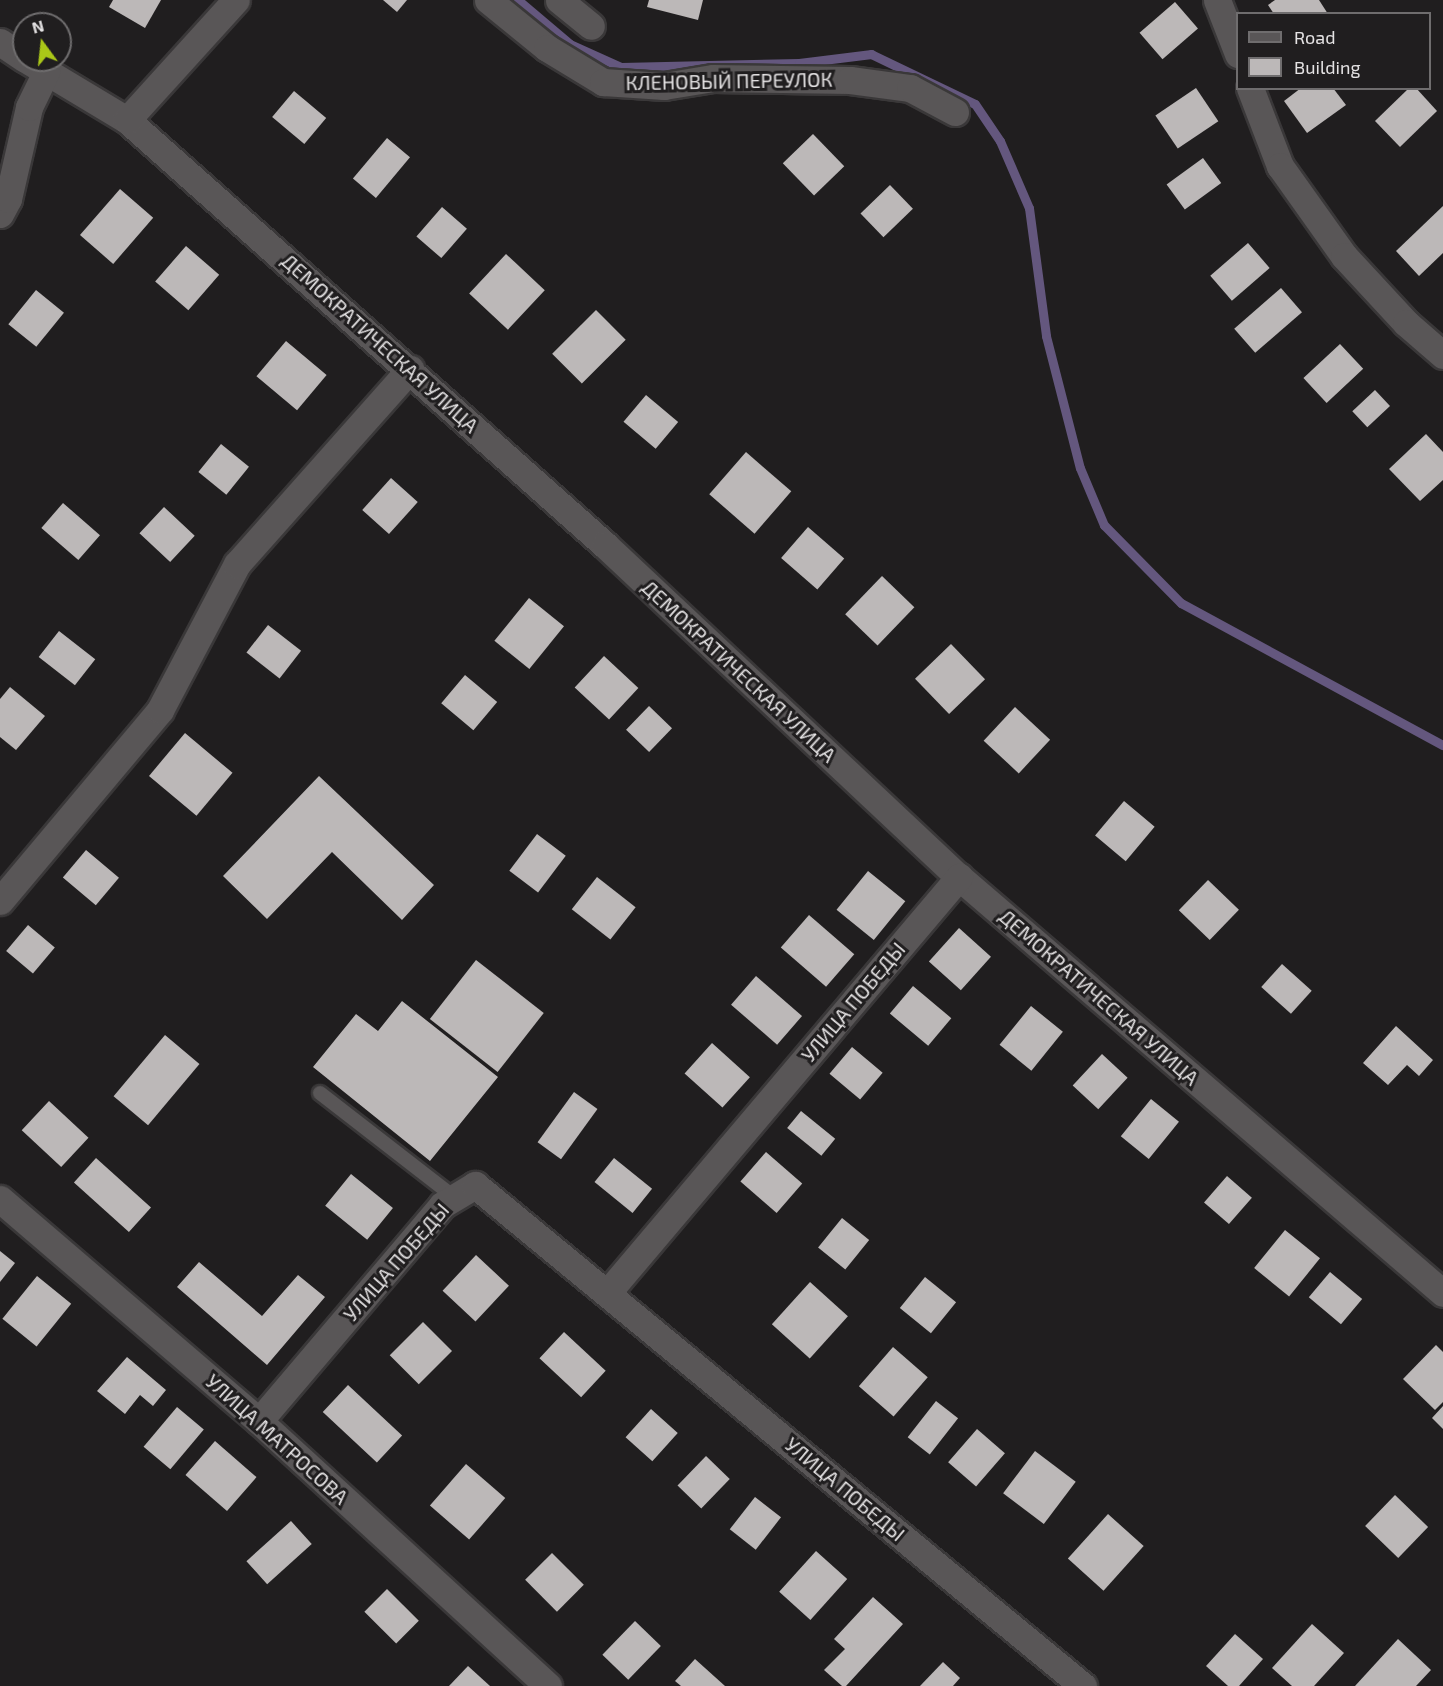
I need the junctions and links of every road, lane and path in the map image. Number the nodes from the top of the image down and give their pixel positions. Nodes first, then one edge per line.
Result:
1 (236, 0) edge
2 (488, 0) edge
3 (559, 0) edge
4 (1217, 0) edge
5 (591, 26) dead end
6 (1236, 49) edge
7 (31, 72) edge
8 (47, 72) edge
9 (1251, 90) edge
10 (955, 112) dead end
11 (127, 120) junction
12 (0, 214) edge
13 (1443, 355) edge
14 (410, 369) junction
15 (959, 877) junction
16 (0, 901) edge
17 (320, 1093) dead end
18 (454, 1197) junction
19 (0, 1199) edge
20 (608, 1293) junction
21 (1443, 1293) edge
22 (259, 1421) junction
23 (548, 1686) edge
24 (1083, 1686) edge

1 - 11 street
2 - 10 street, КЛЕНОВЫЙ ПЕРЕУЛОК
3 - 5 street
4 - 6 street
7 - 12 street
8 - 11 street, ДЕМОКРАТИЧЕСКАЯ УЛИЦА
9 - 13 street
11 - 14 street, ДЕМОКРАТИЧЕСКАЯ УЛИЦА
14 - 15 street, ДЕМОКРАТИЧЕСКАЯ УЛИЦА
14 - 16 street
15 - 20 street, УЛИЦА ПОБЕДЫ
15 - 21 street, ДЕМОКРАТИЧЕСКАЯ УЛИЦА
17 - 18 lane
18 - 20 street, УЛИЦА ПОБЕДЫ
18 - 22 street, УЛИЦА ПОБЕДЫ
19 - 22 street, УЛИЦА МАТРОСОВА
20 - 24 street, УЛИЦА ПОБЕДЫ
22 - 23 street, УЛИЦА МАТРОСОВА

